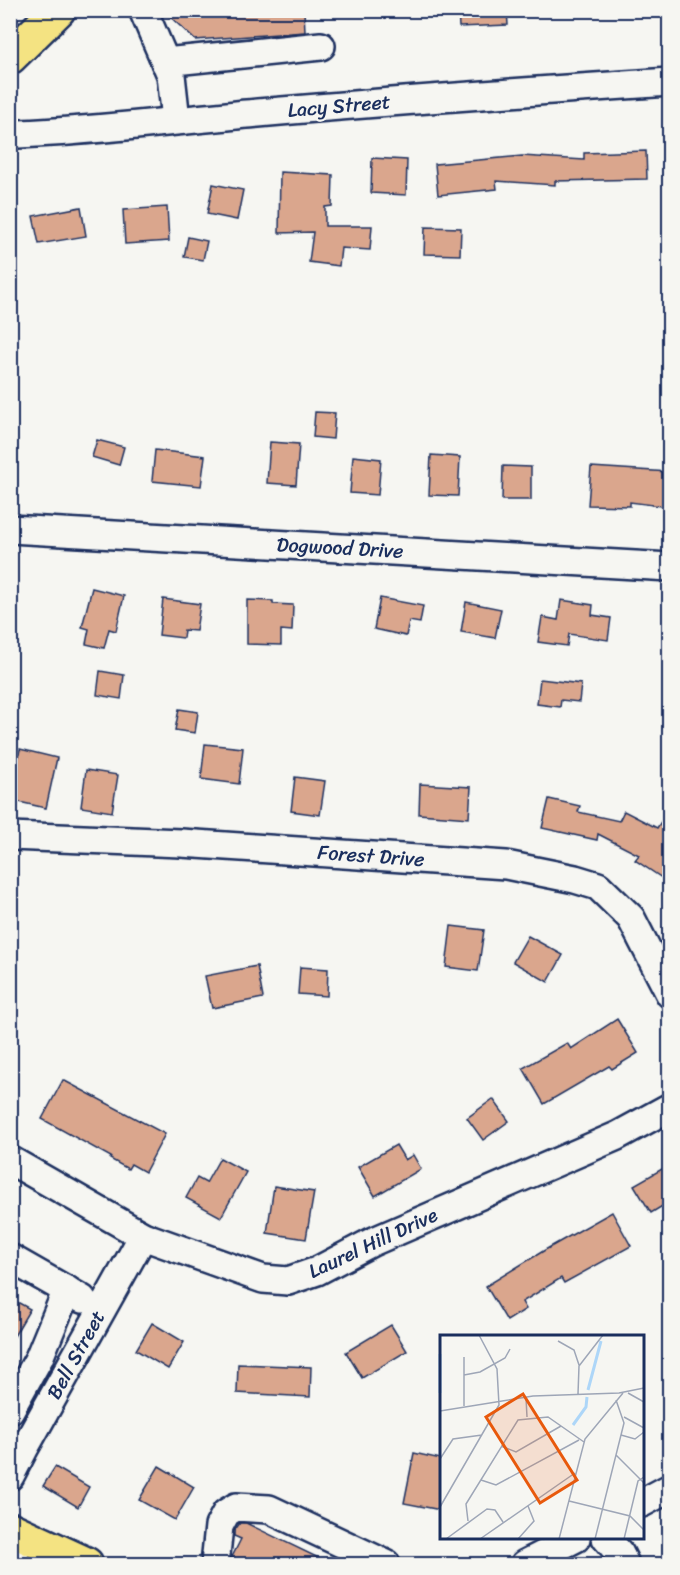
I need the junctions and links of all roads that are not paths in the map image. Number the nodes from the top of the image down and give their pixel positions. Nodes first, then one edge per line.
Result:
1 (58, 10) edge
2 (143, 10) edge
3 (321, 46) dead end
4 (10, 57) edge
5 (165, 62) junction
6 (669, 82) edge
7 (176, 120) junction
8 (10, 131) edge
9 (10, 529) edge
10 (669, 567) edge
11 (10, 836) edge
12 (669, 994) edge
13 (669, 1107) edge
14 (10, 1160) edge
15 (143, 1236) junction
16 (10, 1257) edge
17 (67, 1290) junction
18 (101, 1310) junction
19 (10, 1410) edge
20 (17, 1446) edge
21 (10, 1476) edge
22 (669, 1488) edge
23 (644, 1502) edge
24 (574, 1539) edge
25 (607, 1539) edge
26 (15, 1542) edge
27 (86, 1564) edge
28 (215, 1564) edge
29 (386, 1564) edge
30 (525, 1564) edge
31 (625, 1564) edge

1 - 4 main road
2 - 5 street
3 - 5 street
5 - 7 street
6 - 7 street, Lacy Street
7 - 8 street, Lacy Street
9 - 10 street, Dogwood Drive
11 - 12 street, Forest Drive
13 - 15 street, Laurel Hill Drive
14 - 15 street, Laurel Hill Drive
15 - 18 street, Bell Street
16 - 17 street
17 - 18 street
17 - 19 street
18 - 20 street, Bell Street
20 - 21 street, Bell Street
22 - 23 street
24 - 30 street
25 - 31 street
26 - 27 main road
28 - 29 street

